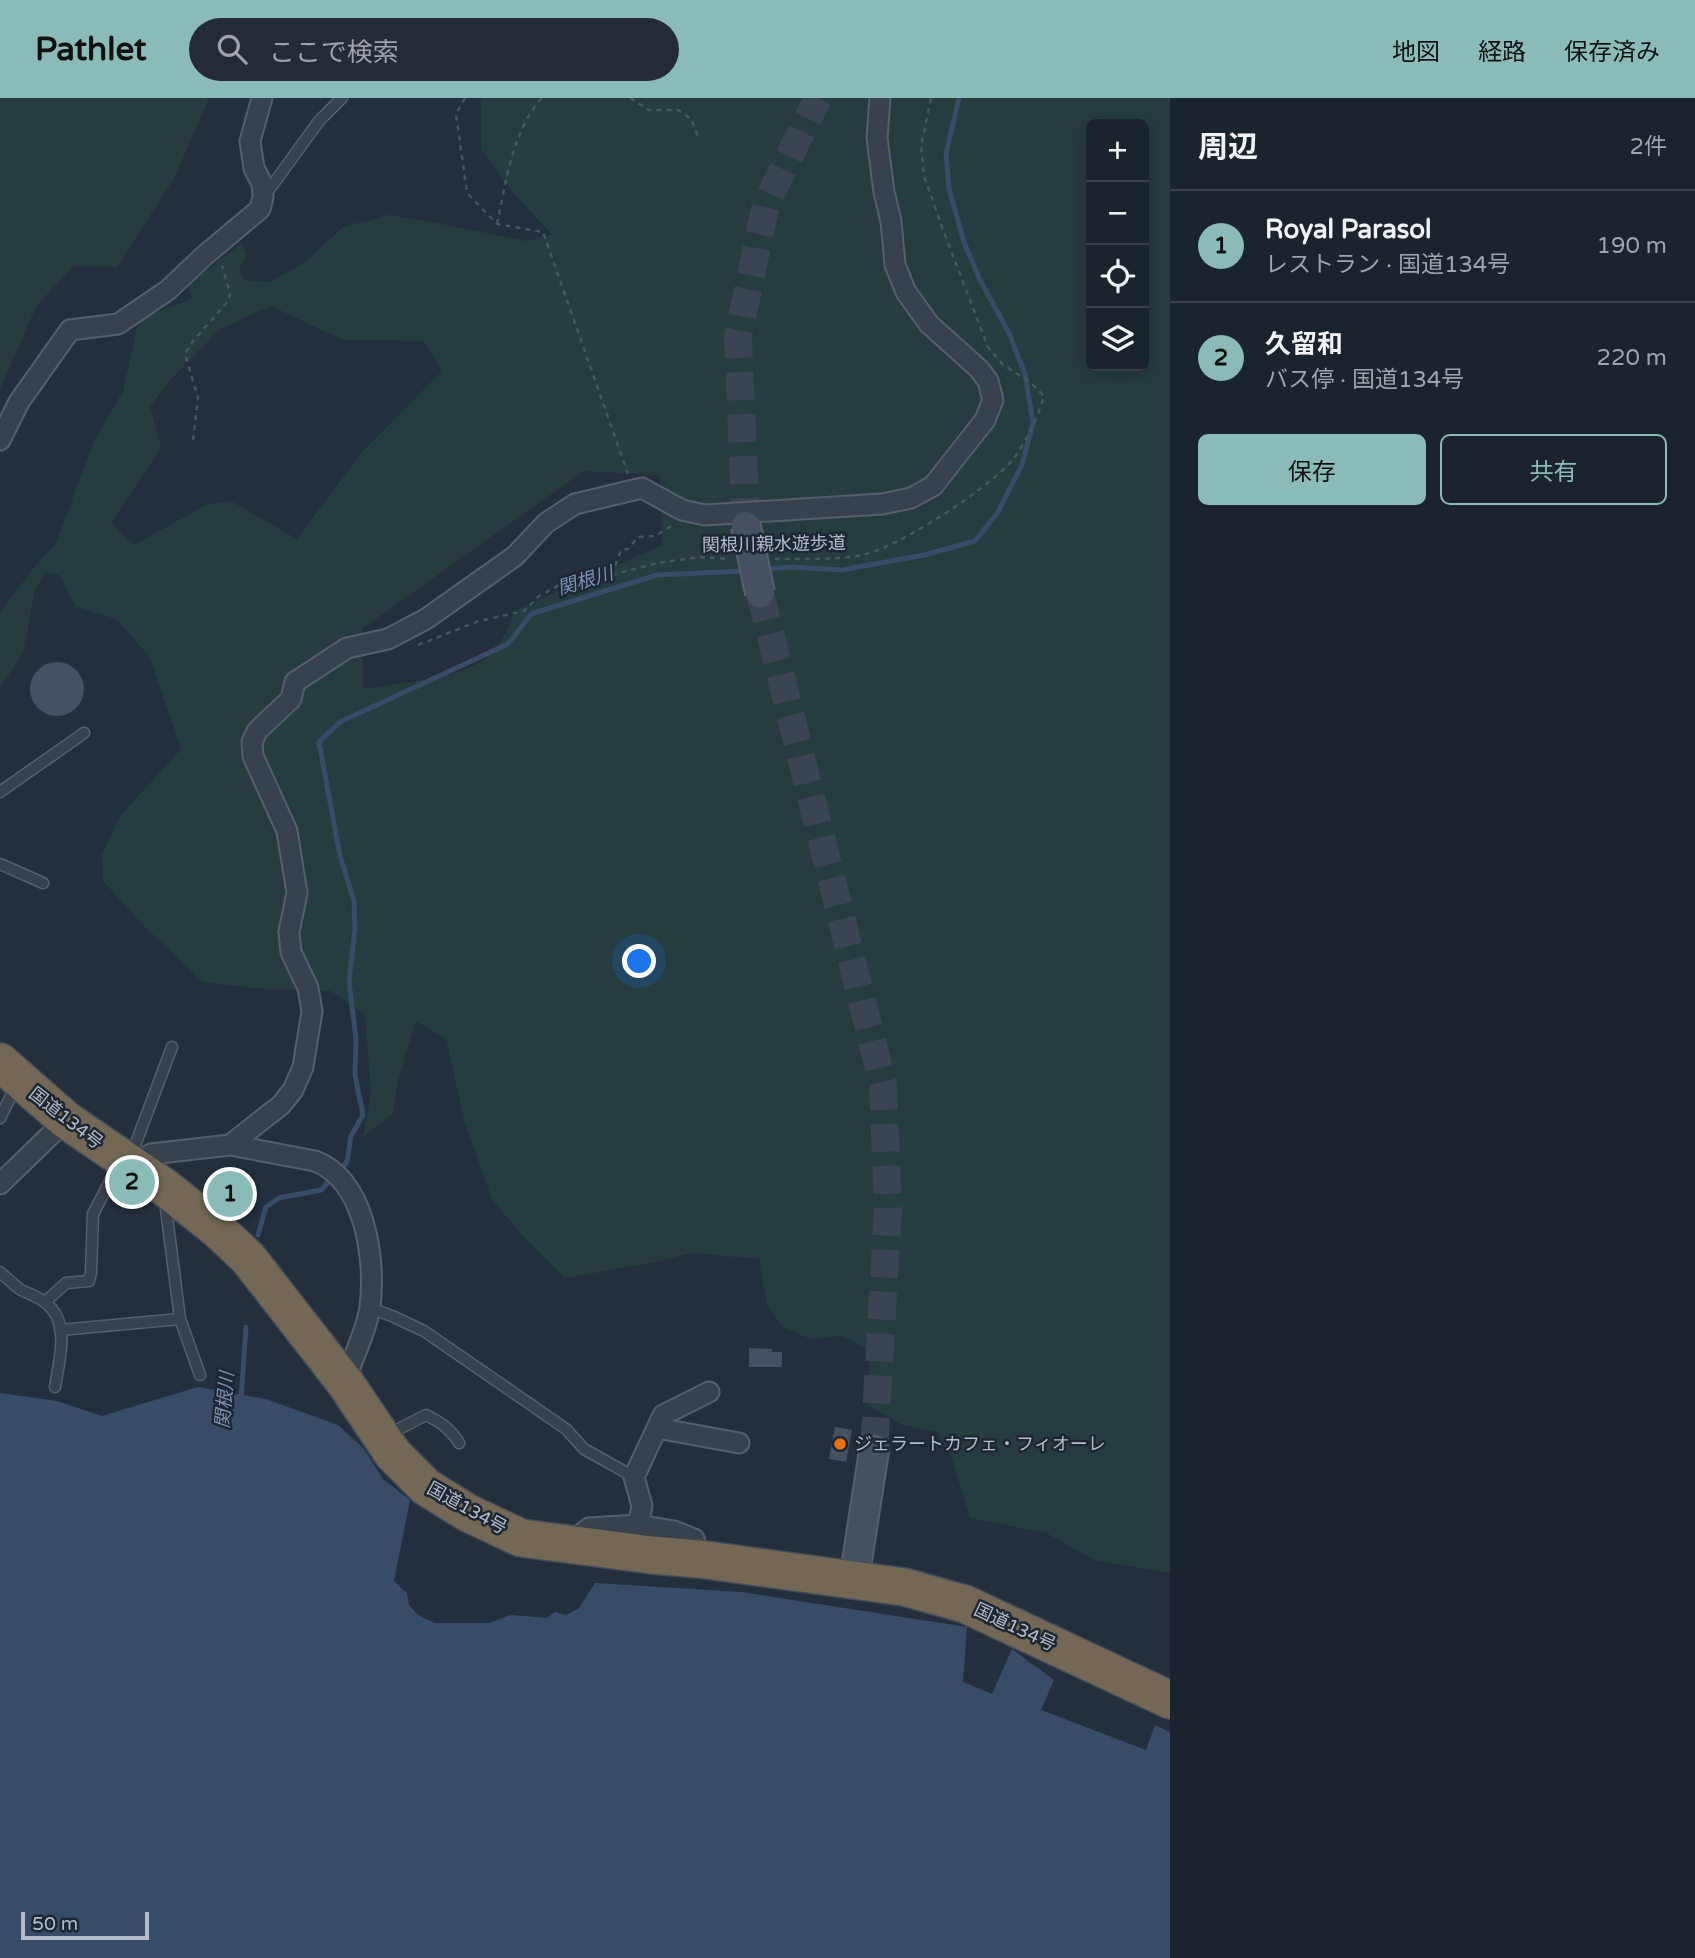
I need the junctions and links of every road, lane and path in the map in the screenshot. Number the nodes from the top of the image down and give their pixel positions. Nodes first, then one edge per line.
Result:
1 (262, 98) edge
2 (342, 98) edge
3 (465, 98) edge
4 (542, 98) edge
5 (630, 98) edge
6 (880, 98) edge
7 (931, 98) edge
8 (699, 139) dead end
9 (263, 197) junction
10 (497, 224) junction
11 (216, 246) junction
12 (0, 440) edge
13 (193, 440) dead end
14 (634, 490) junction
15 (657, 496) junction
16 (746, 526) tunnel mouth
17 (740, 559) dead end
18 (774, 559) dead end
19 (612, 575) junction
20 (760, 593) tunnel mouth
21 (417, 645) dead end
22 (84, 733) dead end
23 (0, 792) edge
24 (0, 864) edge
25 (43, 883) dead end
26 (172, 1047) dead end
27 (9, 1071) edge
28 (0, 1118) edge
29 (66, 1120) junction
30 (230, 1146) junction
31 (128, 1163) junction
32 (0, 1184) edge
33 (163, 1186) junction
34 (0, 1272) edge
35 (45, 1301) junction
36 (370, 1308) junction
37 (180, 1319) junction
38 (60, 1330) junction
39 (200, 1375) dead end
40 (346, 1384) junction
41 (55, 1387) dead end
42 (709, 1392) dead end
43 (657, 1428) junction
44 (382, 1438) junction
45 (459, 1443) dead end
46 (738, 1443) dead end
47 (874, 1451) tunnel mouth
48 (634, 1477) junction
49 (638, 1525) junction
50 (568, 1545) junction
51 (699, 1559) junction
52 (854, 1580) junction
53 (1170, 1700) edge

1 - 9 street
2 - 9 lane
3 - 10 path
4 - 10 path
5 - 8 path
6 - 15 street
7 - 18 path, 関根川親水遊歩道
9 - 11 street
10 - 14 path
11 - 12 street
11 - 13 path
14 - 15 street
14 - 30 street
15 - 19 path
16 - 20 main road, bridge
17 - 19 path, 関根川親水遊歩道
19 - 21 path, 関根川親水遊歩道
22 - 23 lane
24 - 25 lane
26 - 31 lane
27 - 28 lane
27 - 29 highway, 国道134号
29 - 31 highway, 国道134号
29 - 32 street
30 - 31 street
30 - 36 street
31 - 33 highway, 国道134号
31 - 35 lane
33 - 37 lane
33 - 40 highway, 国道134号
34 - 35 lane
35 - 38 lane
36 - 40 street
36 - 48 lane
37 - 38 lane
37 - 39 lane
38 - 41 lane
40 - 44 highway, 国道134号
42 - 43 street
43 - 46 street
43 - 48 street
44 - 45 lane
44 - 50 highway, 国道134号
47 - 52 main road
48 - 49 street
49 - 50 street
49 - 51 street
50 - 51 highway, 国道134号
51 - 52 highway, 国道134号
52 - 53 highway, 国道134号

